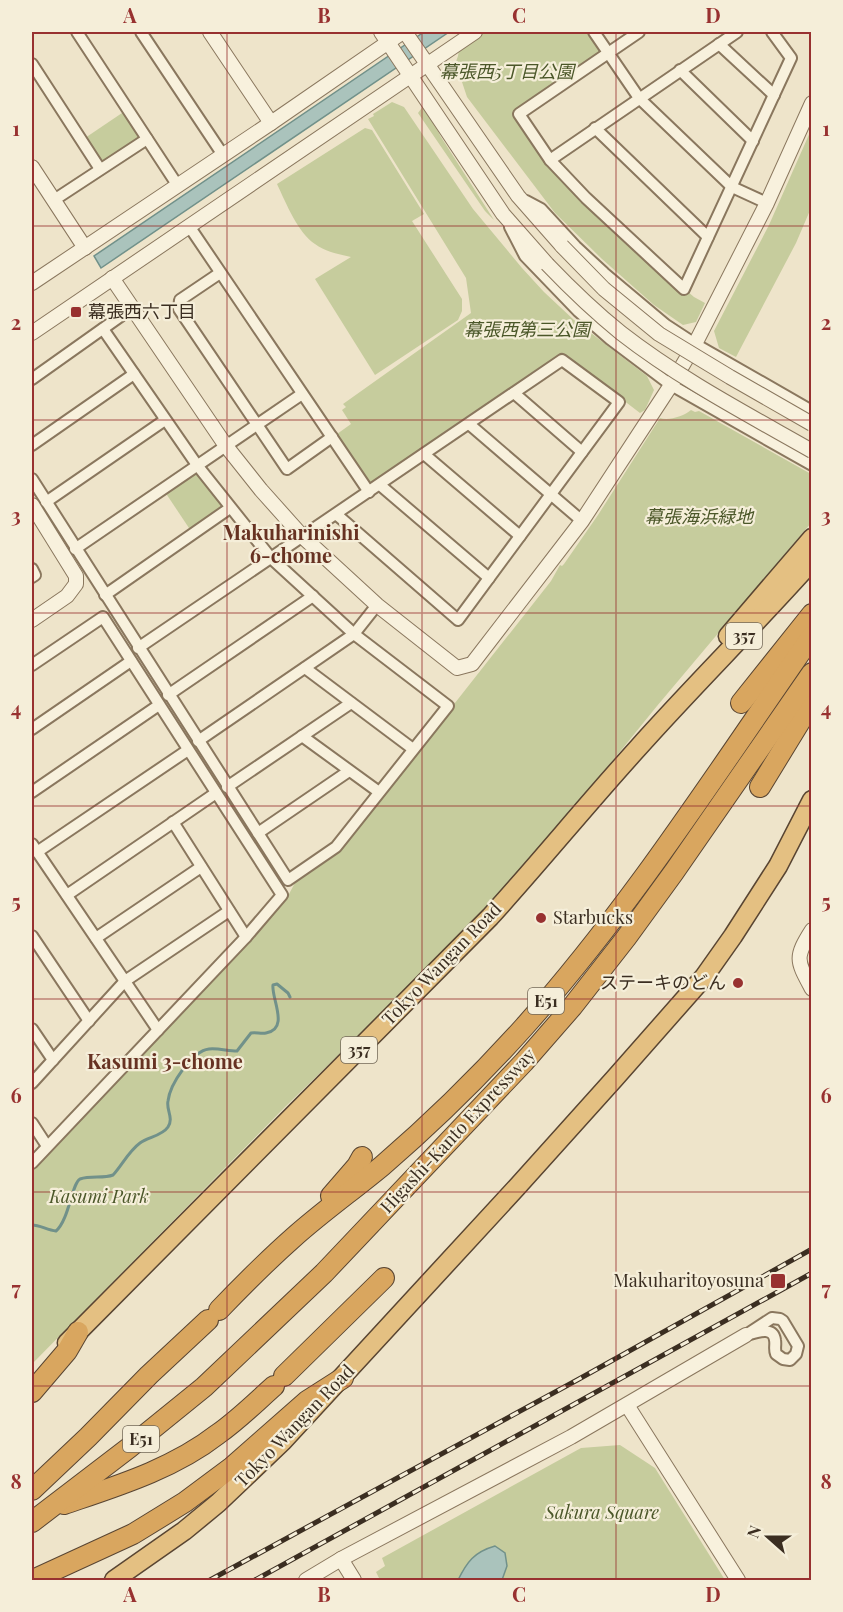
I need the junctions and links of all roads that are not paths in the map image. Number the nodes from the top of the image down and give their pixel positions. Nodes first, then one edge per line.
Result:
1 (76, 32) edge
2 (141, 32) edge
3 (210, 32) edge
4 (475, 32) edge
5 (594, 32) edge
6 (639, 32) edge
7 (737, 32) edge
8 (772, 32) edge
9 (405, 33) edge
10 (387, 40) edge
11 (719, 44) junction
12 (608, 53) junction
13 (425, 61) junction
14 (32, 64) edge
15 (680, 70) junction
16 (409, 73) junction
17 (774, 95) junction
18 (639, 98) junction
19 (812, 104) edge
20 (271, 123) junction
21 (595, 128) junction
22 (147, 139) junction
23 (753, 141) junction
24 (223, 155) junction
25 (550, 160) junction
26 (32, 167) edge
27 (100, 169) junction
28 (178, 186) junction
29 (732, 187) junction
30 (518, 196) junction
31 (54, 200) junction
32 (767, 203) junction
33 (503, 214) junction
34 (189, 226) junction
35 (708, 237) junction
36 (85, 248) junction
37 (220, 273) junction
38 (33, 278) edge
39 (112, 278) junction
40 (132, 309) junction
41 (103, 329) junction
42 (32, 333) edge
43 (695, 344) junction
44 (134, 374) junction
45 (32, 379) edge
46 (671, 385) junction
47 (513, 393) junction
48 (302, 394) junction
49 (812, 411) edge
50 (165, 420) junction
51 (469, 424) junction
52 (812, 424) edge
53 (257, 425) junction
54 (332, 437) junction
55 (32, 445) edge
56 (226, 446) junction
57 (812, 451) edge
58 (582, 452) junction
59 (424, 454) junction
60 (811, 464) edge
61 (197, 465) junction
62 (32, 479) edge
63 (380, 484) junction
64 (369, 492) junction
65 (551, 494) junction
66 (46, 502) junction
67 (32, 505) edge
68 (230, 508) junction
69 (336, 514) junction
70 (582, 520) junction
71 (520, 536) junction
72 (303, 537) junction
73 (812, 538) edge
74 (75, 549) junction
75 (271, 558) junction
76 (812, 561) edge
77 (32, 569) edge
78 (32, 577) edge
79 (489, 578) junction
80 (105, 595) junction
81 (313, 596) junction
82 (376, 605) junction
83 (812, 614) edge
84 (32, 620) edge
85 (354, 634) junction
86 (812, 636) edge
87 (138, 648) junction
88 (131, 661) junction
89 (32, 665) edge
90 (305, 668) junction
91 (812, 673) edge
92 (168, 695) junction
93 (812, 702) edge
94 (351, 703) junction
95 (741, 703) dead end
96 (159, 705) junction
97 (674, 709) junction
98 (32, 729) edge
99 (302, 736) junction
100 (198, 741) junction
101 (412, 749) junction
102 (188, 750) junction
103 (349, 771) junction
104 (227, 787) junction
105 (760, 787) dead end
106 (32, 792) edge
107 (379, 792) junction
108 (216, 793) junction
109 (812, 800) edge
110 (173, 822) junction
111 (812, 822) edge
112 (258, 833) junction
113 (34, 848) edge
114 (201, 867) junction
115 (67, 895) junction
116 (229, 911) junction
117 (812, 930) edge
118 (32, 936) edge
119 (246, 937) junction
120 (96, 938) junction
121 (704, 977) junction
122 (125, 981) junction
123 (812, 989) edge
124 (89, 1021) junction
125 (32, 1029) edge
126 (158, 1030) junction
127 (52, 1060) junction
128 (32, 1083) edge
129 (32, 1123) edge
130 (47, 1146) junction
131 (362, 1157) dead end
132 (32, 1163) edge
133 (295, 1236) junction
134 (384, 1278) dead end
135 (78, 1332) junction
136 (746, 1335) junction
137 (32, 1378) edge
138 (343, 1378) junction
139 (32, 1392) edge
140 (627, 1405) junction
141 (32, 1490) edge
142 (38, 1516) edge
143 (341, 1559) junction
144 (35, 1579) edge
145 (114, 1581) edge
146 (306, 1581) edge
147 (354, 1581) edge
148 (738, 1581) edge

1 - 22 street
2 - 24 street
3 - 20 street
4 - 13 street
5 - 12 street
6 - 12 street
7 - 11 street
8 - 17 street
9 - 10 street
9 - 13 street
10 - 16 street
10 - 20 street
11 - 15 street
11 - 17 street
12 - 18 street
12 - 25 street
13 - 16 street
13 - 30 street
14 - 27 street
15 - 18 street
15 - 23 street
16 - 33 street
16 - 34 street
17 - 23 street
18 - 21 street
18 - 29 street
19 - 32 street
20 - 24 street
21 - 25 street
21 - 35 street
22 - 27 street
22 - 28 street
23 - 29 street
24 - 28 street
25 - 35 street
26 - 31 street
27 - 31 street
28 - 36 street
29 - 32 street
29 - 35 street
30 - 43 street
30 - 52 street, bridge
31 - 36 street
32 - 43 street
33 - 46 street
33 - 57 street, bridge
34 - 37 street
34 - 39 street
36 - 38 street
37 - 48 street
37 - 53 street
39 - 40 street
39 - 42 street
40 - 41 street
40 - 56 street
41 - 44 street
41 - 45 street
43 - 46 street
43 - 49 street
44 - 50 street
44 - 55 street
46 - 60 street
46 - 70 street
47 - 51 street
47 - 58 street
47 - 58 street
48 - 53 street
48 - 54 street
50 - 61 street
50 - 66 street
51 - 59 street
51 - 65 street
53 - 54 street
53 - 56 street
54 - 64 street
56 - 61 street
56 - 72 street
58 - 65 street
59 - 63 street
59 - 71 street
61 - 68 street
61 - 74 street
62 - 66 street
63 - 64 street
63 - 79 street
64 - 69 street
65 - 70 street
65 - 71 street
66 - 74 street
67 - 84 street
68 - 75 street
68 - 80 street
69 - 72 street
69 - 79 street
70 - 82 street
71 - 79 street
72 - 75 street
72 - 82 street
73 - 97 highway
74 - 80 street
75 - 81 street
75 - 87 street
76 - 97 highway, Tokyo Wangan Road / 357
77 - 78 street
80 - 87 street
81 - 85 street
81 - 92 street
82 - 85 street
83 - 95 highway
85 - 90 street
85 - 101 street
86 - 133 highway, Higashi-Kanto Expressway / E51
87 - 92 street
88 - 89 street
88 - 96 street
88 - 98 street
90 - 94 street
90 - 100 street
91 - 142 highway, Higashi-Kanto Expressway / E51
92 - 100 street
93 - 105 highway
94 - 99 street
94 - 101 street
96 - 102 street
96 - 106 street
97 - 135 highway, Tokyo Wangan Road / 357
99 - 103 street
99 - 104 street
100 - 104 street
101 - 107 street
102 - 108 street
102 - 113 street
103 - 107 street
103 - 112 street
104 - 112 street
107 - 112 street
108 - 110 street
108 - 119 street
109 - 121 highway, Tokyo Wangan Road
110 - 114 street
110 - 115 street
111 - 121 highway
113 - 115 street
114 - 116 street
114 - 120 street
115 - 120 street
116 - 119 street
116 - 122 street
117 - 123 street
118 - 124 street
119 - 126 street
120 - 122 street
121 - 138 highway, Tokyo Wangan Road
122 - 124 street
122 - 126 street
124 - 127 street
125 - 127 street
126 - 130 street
127 - 128 street
129 - 130 street
130 - 132 street
131 - 133 highway
133 - 141 highway, Higashi-Kanto Expressway / E51
134 - 142 highway
135 - 137 highway, Tokyo Wangan Road / 357
135 - 139 highway
136 - 136 street
136 - 140 street
138 - 144 highway
138 - 145 highway, Tokyo Wangan Road
140 - 143 street
140 - 148 street
143 - 146 street
143 - 147 street

